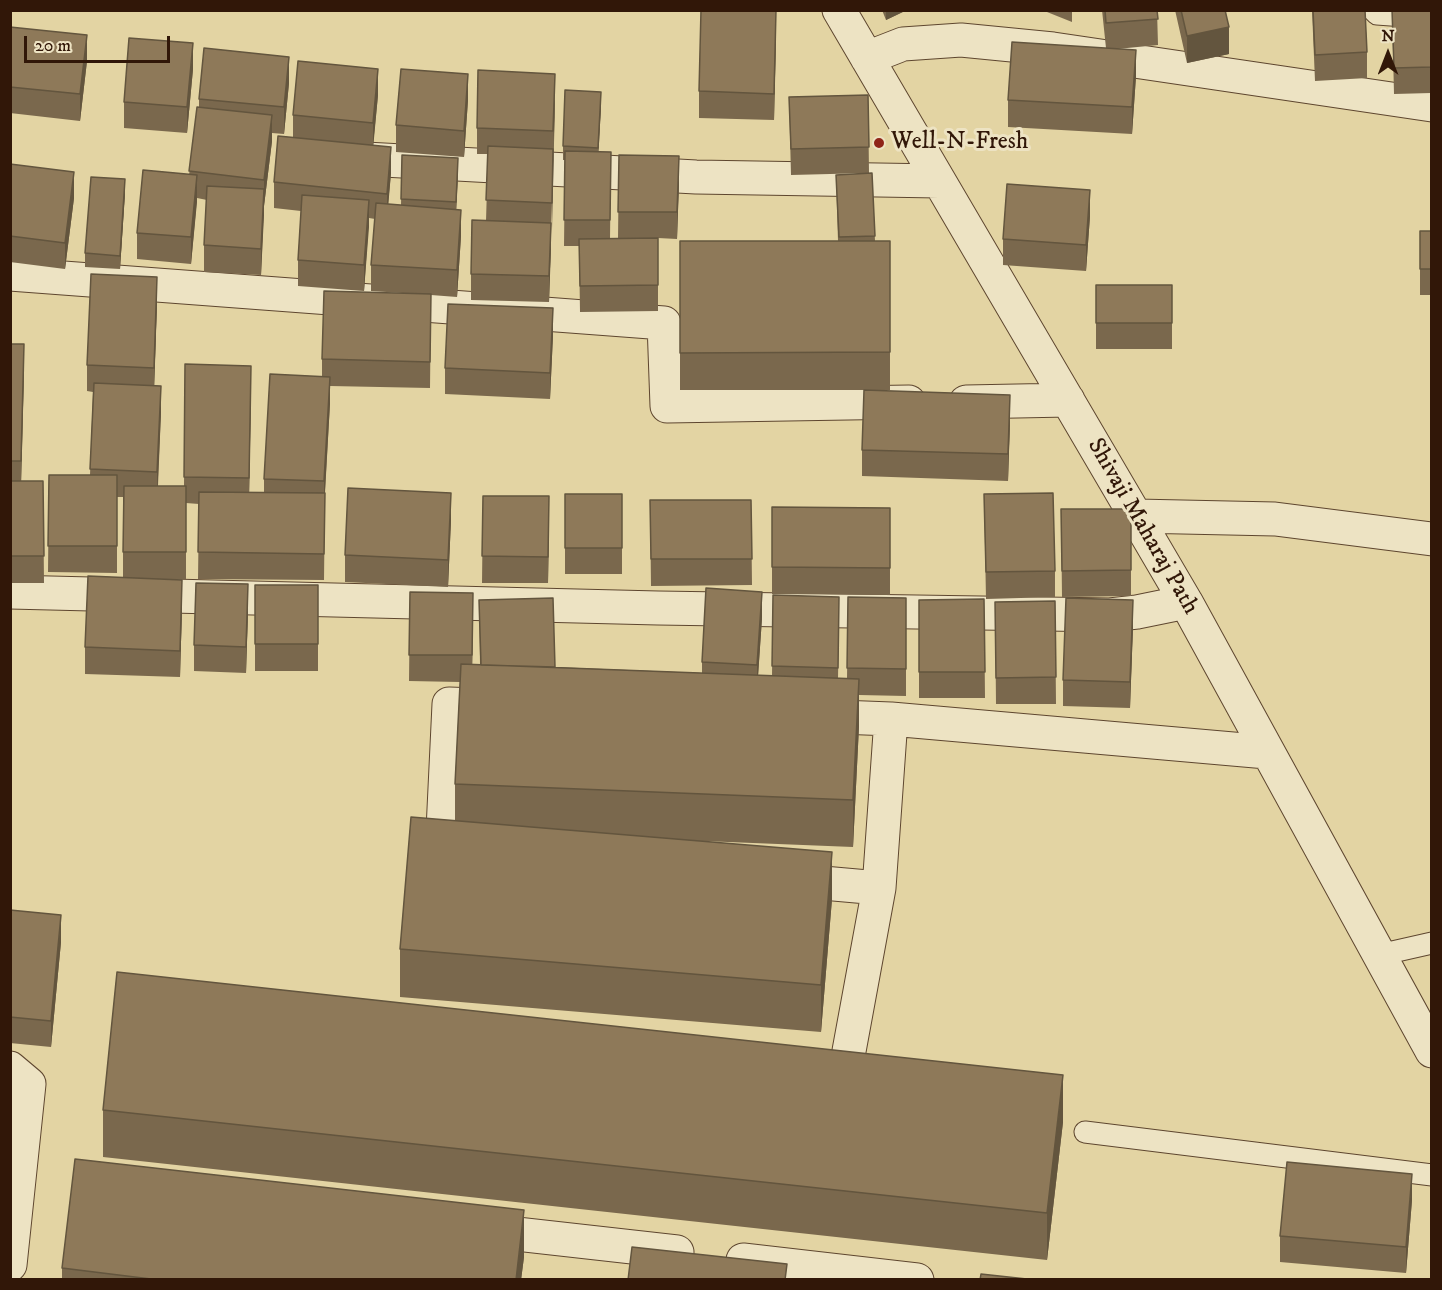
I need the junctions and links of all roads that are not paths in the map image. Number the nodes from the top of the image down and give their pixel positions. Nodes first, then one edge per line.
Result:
1 (839, 10) edge
2 (1373, 10) edge
3 (1431, 18) edge
4 (867, 58) junction
5 (1431, 105) edge
6 (315, 156) edge
7 (939, 181) junction
8 (10, 274) edge
9 (1068, 400) junction
10 (1136, 516) junction
11 (1431, 539) edge
12 (10, 592) edge
13 (1186, 602) junction
14 (533, 707) edge
15 (783, 715) edge
16 (891, 719) junction
17 (1267, 752) junction
18 (489, 855) edge
19 (761, 878) edge
20 (879, 888) junction
21 (1431, 943) edge
22 (1379, 955) junction
23 (849, 1051) edge
24 (1431, 1051) edge
25 (10, 1068) edge
26 (1085, 1132) dead end
27 (1431, 1175) edge
28 (455, 1227) edge
29 (10, 1265) edge
30 (917, 1280) edge

1 - 4 street, Shivaji Maharaj Path
2 - 3 lane
4 - 5 street
4 - 7 street, Shivaji Maharaj Path
6 - 7 street
7 - 9 street, Shivaji Maharaj Path
8 - 9 street
9 - 10 street, Shivaji Maharaj Path
10 - 11 street
10 - 13 street, Shivaji Maharaj Path
12 - 13 street
13 - 17 street, Shivaji Maharaj Path
14 - 18 street
15 - 16 street
16 - 17 street
16 - 20 street
17 - 22 street, Shivaji Maharaj Path
19 - 20 street
20 - 23 street
21 - 22 lane
22 - 24 street, Shivaji Maharaj Path
25 - 29 street
26 - 27 lane
28 - 30 street

